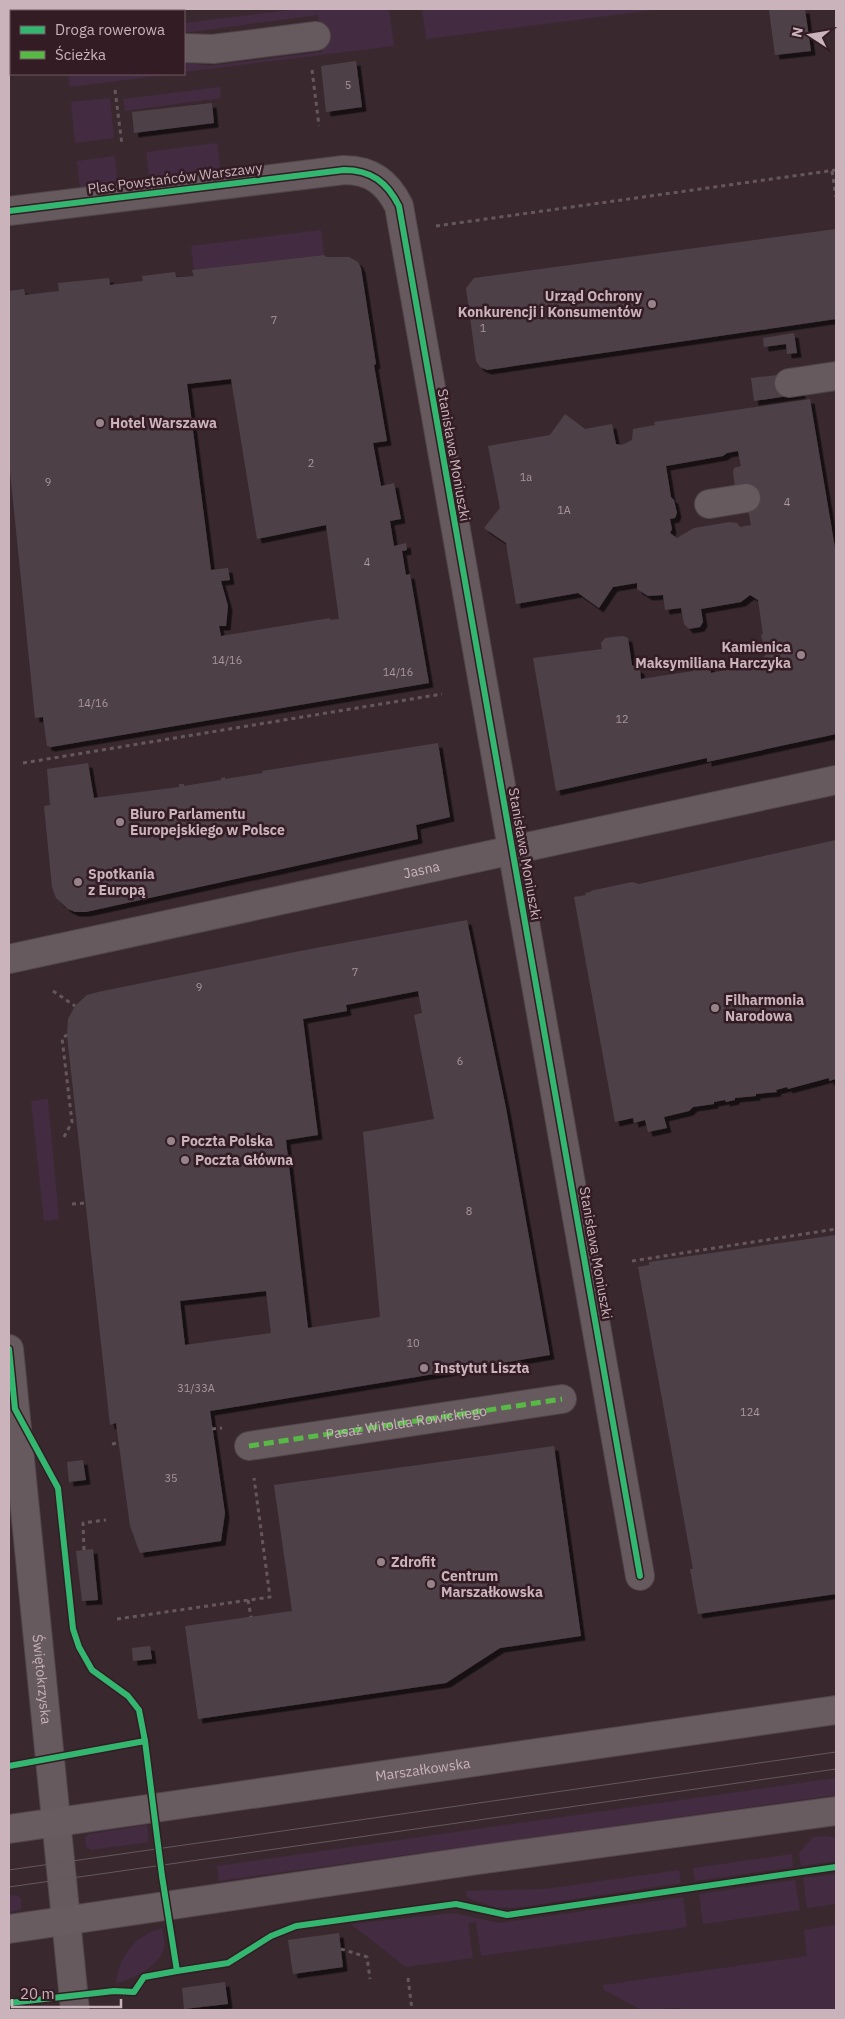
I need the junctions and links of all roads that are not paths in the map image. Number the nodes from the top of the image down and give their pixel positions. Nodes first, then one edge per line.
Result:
1 (316, 36) dead end
2 (185, 48) edge
3 (344, 170) joint
4 (9, 211) edge
5 (836, 376) edge
6 (789, 383) dead end
7 (746, 498) dead end
8 (709, 504) dead end
9 (836, 780) edge
10 (512, 851) junction
11 (9, 959) edge
12 (9, 1358) edge
13 (562, 1399) dead end
14 (249, 1446) dead end
15 (640, 1576) dead end
16 (836, 1710) edge
17 (836, 1811) edge
18 (808, 1815) junction
19 (836, 1819) edge
20 (56, 1822) junction
21 (9, 1829) edge
22 (64, 1921) junction
23 (9, 1929) edge
24 (75, 2010) edge

1 - 2 street
3 - 4 street, Plac Powstańców Warszawy
3 - 10 street, Stanisława Moniuszki
5 - 6 street
7 - 8 street
9 - 10 street, Jasna
10 - 11 street, Jasna
10 - 15 street, Stanisława Moniuszki
12 - 20 street, Świętokrzyska
13 - 14 street, Pasaż Witolda Rowickiego
16 - 20 main road, Marszałkowska
17 - 18 main road
18 - 19 street
18 - 22 main road
20 - 21 main road, Marszałkowska
20 - 22 street, Świętokrzyska
22 - 23 main road
22 - 24 street, Świętokrzyska

